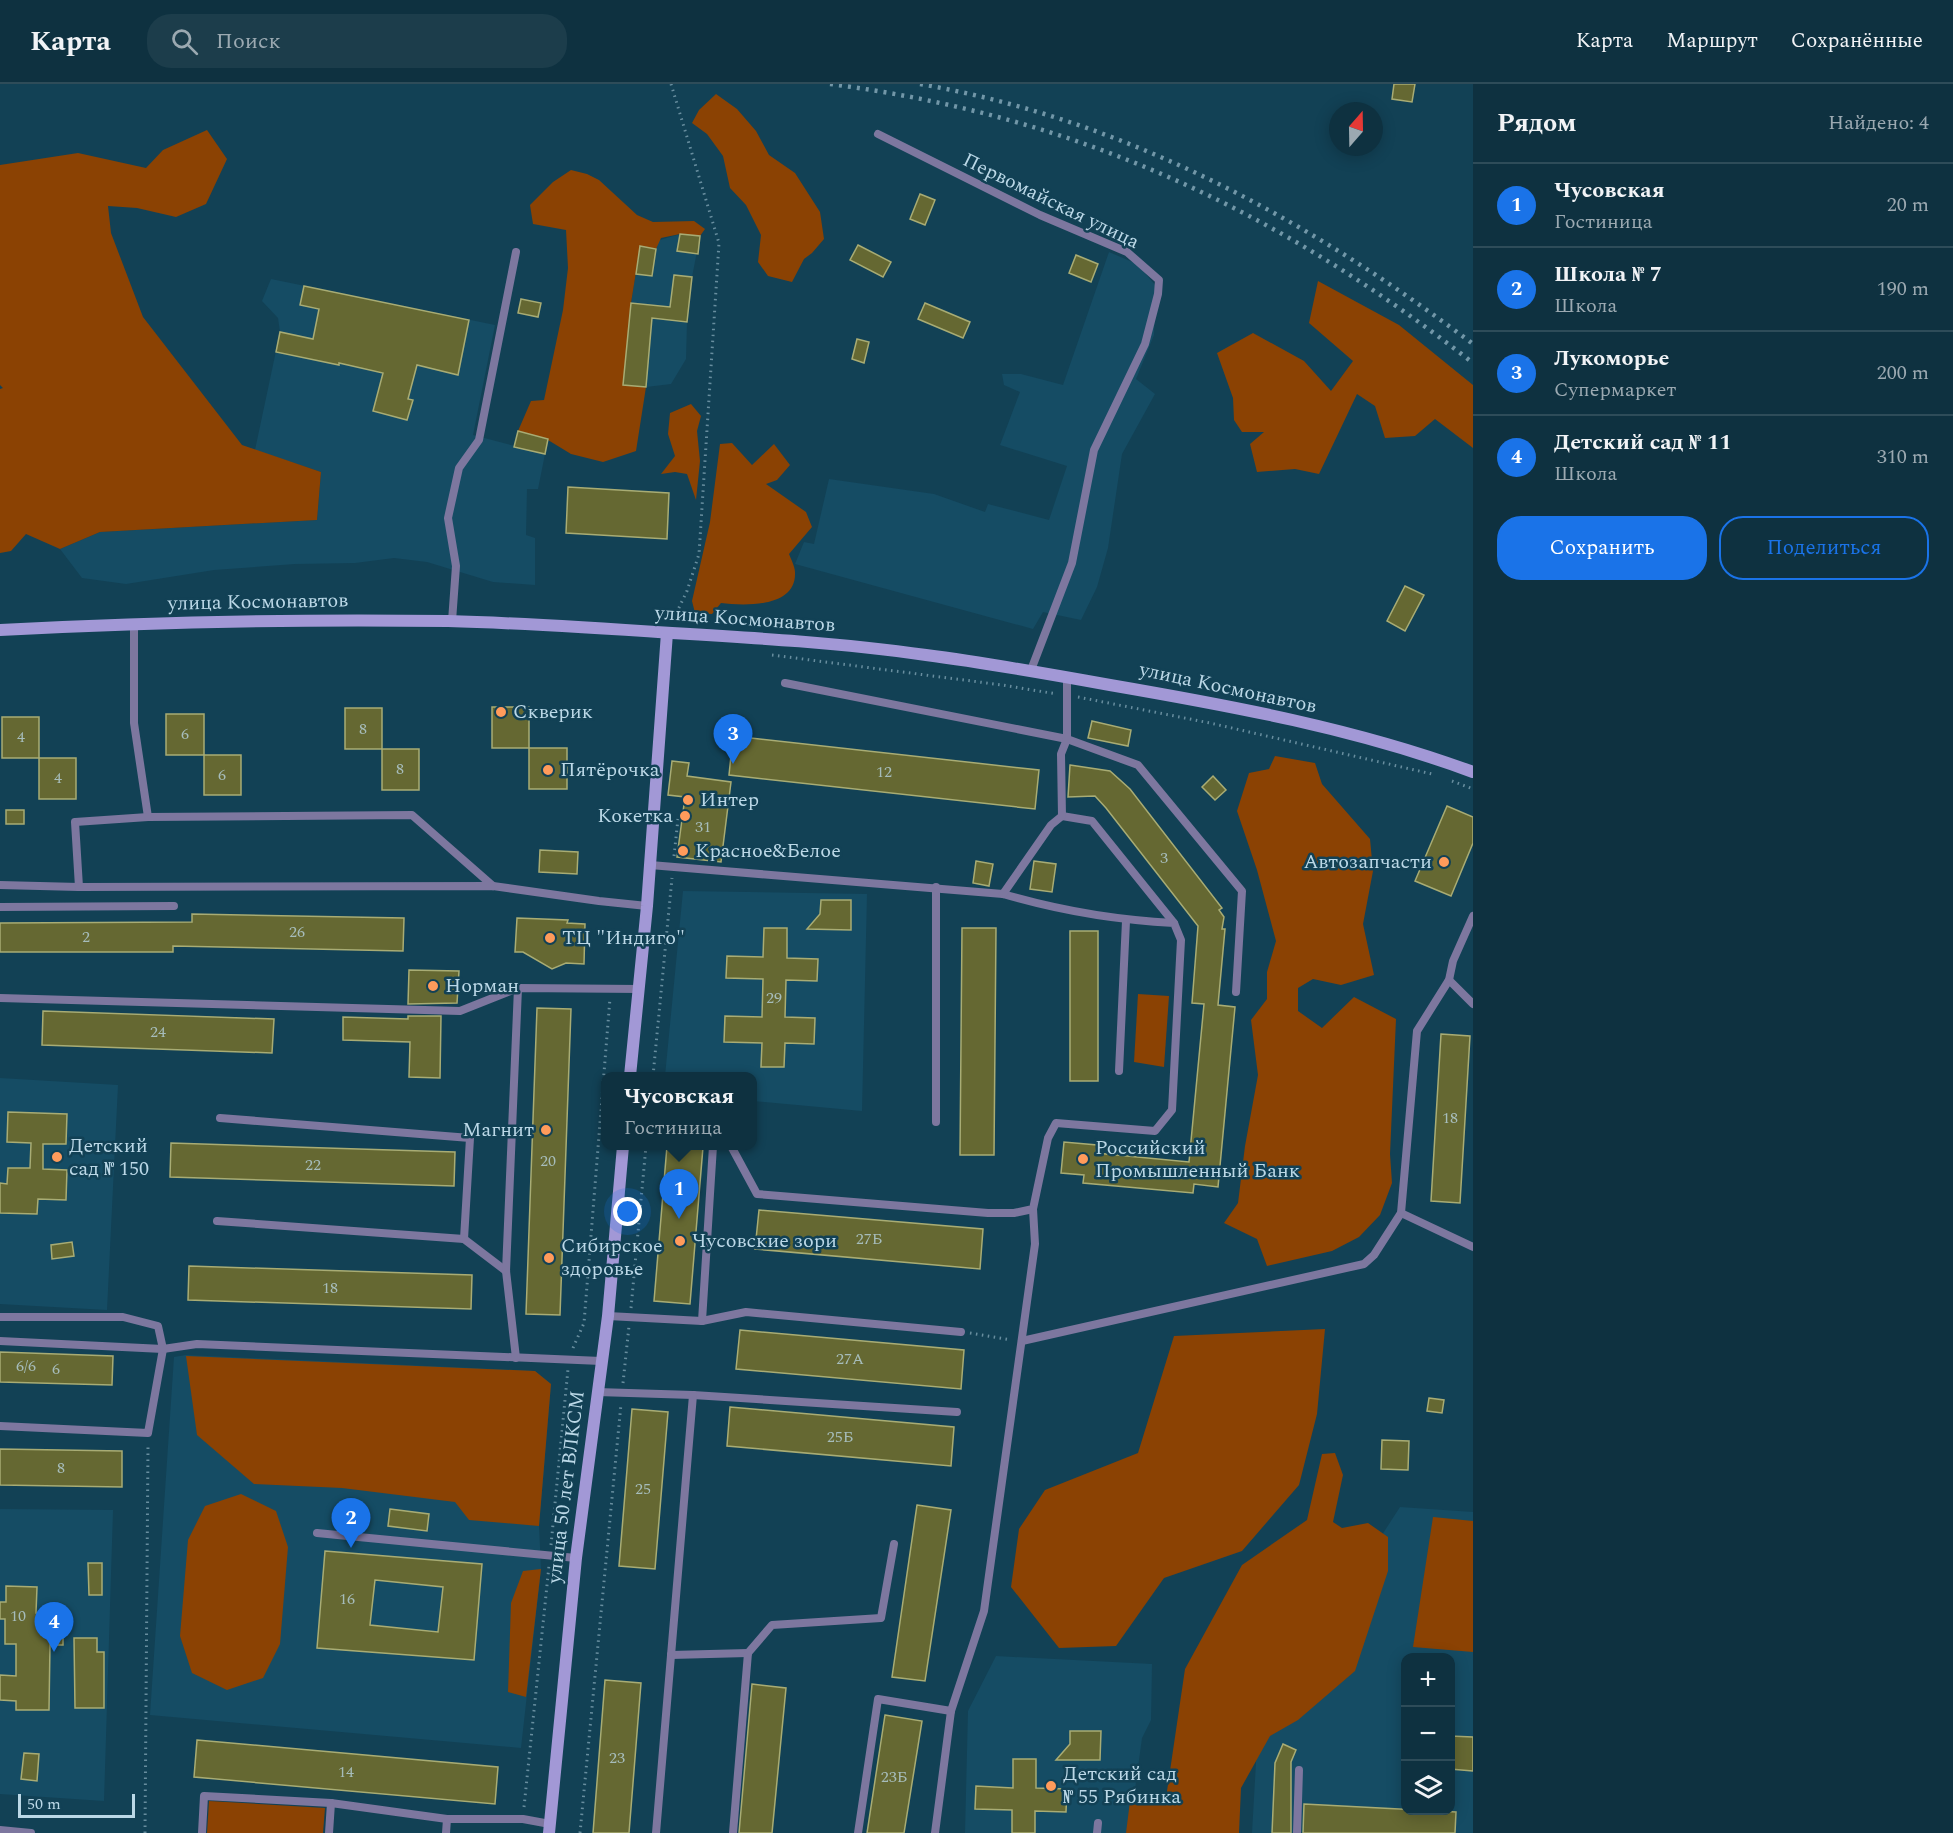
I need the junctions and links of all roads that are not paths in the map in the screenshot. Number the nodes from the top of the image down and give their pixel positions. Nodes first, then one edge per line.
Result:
1 (878, 134) dead end
2 (516, 252) dead end
3 (452, 621) junction
4 (134, 624) junction
5 (0, 630) edge
6 (667, 633) junction
7 (1031, 670) junction
8 (1067, 677) junction
9 (785, 683) dead end
10 (1067, 739) junction
11 (1473, 772) edge
12 (1062, 816) junction
13 (148, 817) junction
14 (650, 865) junction
15 (0, 885) edge
16 (493, 886) junction
17 (79, 887) junction
18 (936, 887) junction
19 (1004, 894) junction
20 (174, 906) dead end
21 (647, 906) junction
22 (0, 907) edge
23 (1473, 916) edge
24 (1126, 921) junction
25 (1174, 923) junction
26 (1449, 980) junction
27 (518, 988) junction
28 (640, 989) junction
29 (1236, 992) dead end
30 (0, 998) edge
31 (1473, 1004) edge
32 (1119, 1071) dead end
33 (631, 1072) edge
34 (220, 1118) dead end
35 (936, 1122) dead end
36 (623, 1150) edge
37 (713, 1150) edge
38 (733, 1150) edge
39 (1032, 1209) junction
40 (1401, 1213) junction
41 (217, 1221) dead end
42 (464, 1239) junction
43 (1473, 1247) edge
44 (506, 1271) junction
45 (608, 1316) junction
46 (0, 1317) edge
47 (702, 1321) junction
48 (960, 1332) road end
49 (0, 1341) edge
50 (1022, 1341) junction
51 (163, 1349) junction
52 (516, 1358) junction
53 (600, 1361) junction
54 (597, 1392) junction
55 (693, 1395) junction
56 (957, 1412) dead end
57 (0, 1426) edge
58 (317, 1533) dead end
59 (894, 1544) dead end
60 (576, 1558) junction
61 (748, 1653) junction
62 (671, 1655) junction
63 (951, 1711) junction
64 (1299, 1770) dead end
65 (331, 1803) junction
66 (447, 1819) junction
67 (1098, 1823) dead end
68 (549, 1828) edge
69 (0, 1830) edge
70 (31, 1833) edge
71 (202, 1833) edge
72 (329, 1833) edge
73 (446, 1833) edge
74 (656, 1833) edge
75 (733, 1833) edge
76 (858, 1833) edge
77 (935, 1833) edge
78 (1097, 1833) edge
79 (1297, 1833) edge

1 - 7 lane, Первомайская улица
2 - 3 lane
3 - 4 street, улица Космонавтов
3 - 6 street, улица Космонавтов
4 - 5 street, улица Космонавтов
4 - 13 lane
6 - 7 street, улица Космонавтов
6 - 14 street
7 - 8 street, улица Космонавтов
8 - 10 lane
8 - 11 street, улица Космонавтов
9 - 10 lane
10 - 12 lane
10 - 29 lane
12 - 19 lane
12 - 25 lane
13 - 16 lane
13 - 17 lane
14 - 18 lane
14 - 21 street
15 - 17 lane
16 - 17 lane
16 - 21 lane
18 - 19 lane
18 - 35 lane
19 - 24 lane
20 - 22 lane
21 - 28 street
23 - 26 lane
24 - 25 lane
24 - 32 lane
25 - 39 lane
26 - 31 lane
26 - 40 lane
27 - 28 lane
27 - 30 lane
27 - 44 lane
28 - 33 street
34 - 42 lane
36 - 45 street, улица 50 лет ВЛКСМ
37 - 47 lane
38 - 39 lane
39 - 50 lane
40 - 43 lane
40 - 50 lane
41 - 42 lane
42 - 44 lane
44 - 52 lane
45 - 47 lane
45 - 53 street, улица 50 лет ВЛКСМ
46 - 51 lane
47 - 48 lane
49 - 51 lane
50 - 63 lane
51 - 52 lane
51 - 57 lane
52 - 53 lane
53 - 54 street, улица 50 лет ВЛКСМ
54 - 55 lane
54 - 60 street, улица 50 лет ВЛКСМ
55 - 56 lane
55 - 62 lane
58 - 60 lane
59 - 61 lane
60 - 68 street, улица 50 лет ВЛКСМ
61 - 62 lane
61 - 75 lane
62 - 74 lane
63 - 76 lane
63 - 77 lane
64 - 79 lane
65 - 66 lane
65 - 71 lane
65 - 72 lane
66 - 68 lane
66 - 73 lane
67 - 78 lane
69 - 70 lane

